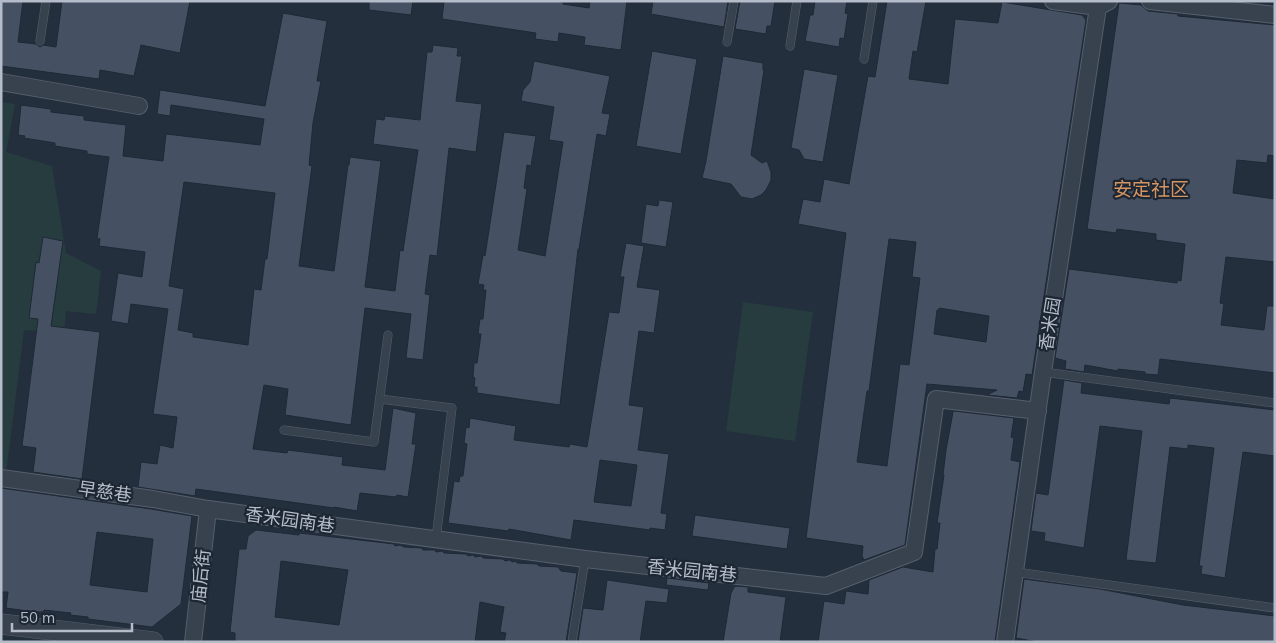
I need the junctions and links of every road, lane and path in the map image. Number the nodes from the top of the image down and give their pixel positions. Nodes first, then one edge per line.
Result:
1 (46, 1) edge
2 (734, 1) edge
3 (796, 1) edge
4 (873, 1) edge
5 (1053, 1) edge
6 (1150, 1) edge
7 (1104, 4) edge
8 (1275, 15) edge
9 (40, 40) dead end
10 (727, 42) dead end
11 (790, 46) dead end
12 (864, 59) dead end
13 (1, 82) edge
14 (139, 106) dead end
15 (388, 335) dead end
16 (1043, 372) junction
17 (380, 400) junction
18 (1275, 403) edge
19 (1038, 411) junction
20 (284, 430) dead end
21 (1, 478) edge
22 (208, 509) junction
23 (436, 540) junction
24 (585, 559) junction
25 (1015, 572) junction
26 (1275, 608) edge
27 (1, 624) edge
28 (153, 642) edge
29 (193, 642) edge
30 (572, 642) edge
31 (1005, 642) edge

1 - 9 lane
2 - 10 lane
3 - 11 lane
4 - 12 lane
5 - 7 street
6 - 8 street
7 - 16 street, 香米园
13 - 14 street
15 - 17 lane
16 - 18 lane
16 - 19 street, 香米园
17 - 20 lane
17 - 23 lane
19 - 24 street, 香米园南巷
19 - 25 street, 香米园
21 - 22 street, 早慈巷
22 - 23 street, 香米园南巷
22 - 29 street, 庙后街
23 - 24 street, 香米园南巷
24 - 30 lane
25 - 26 lane
25 - 31 street, 香米园
27 - 28 street

